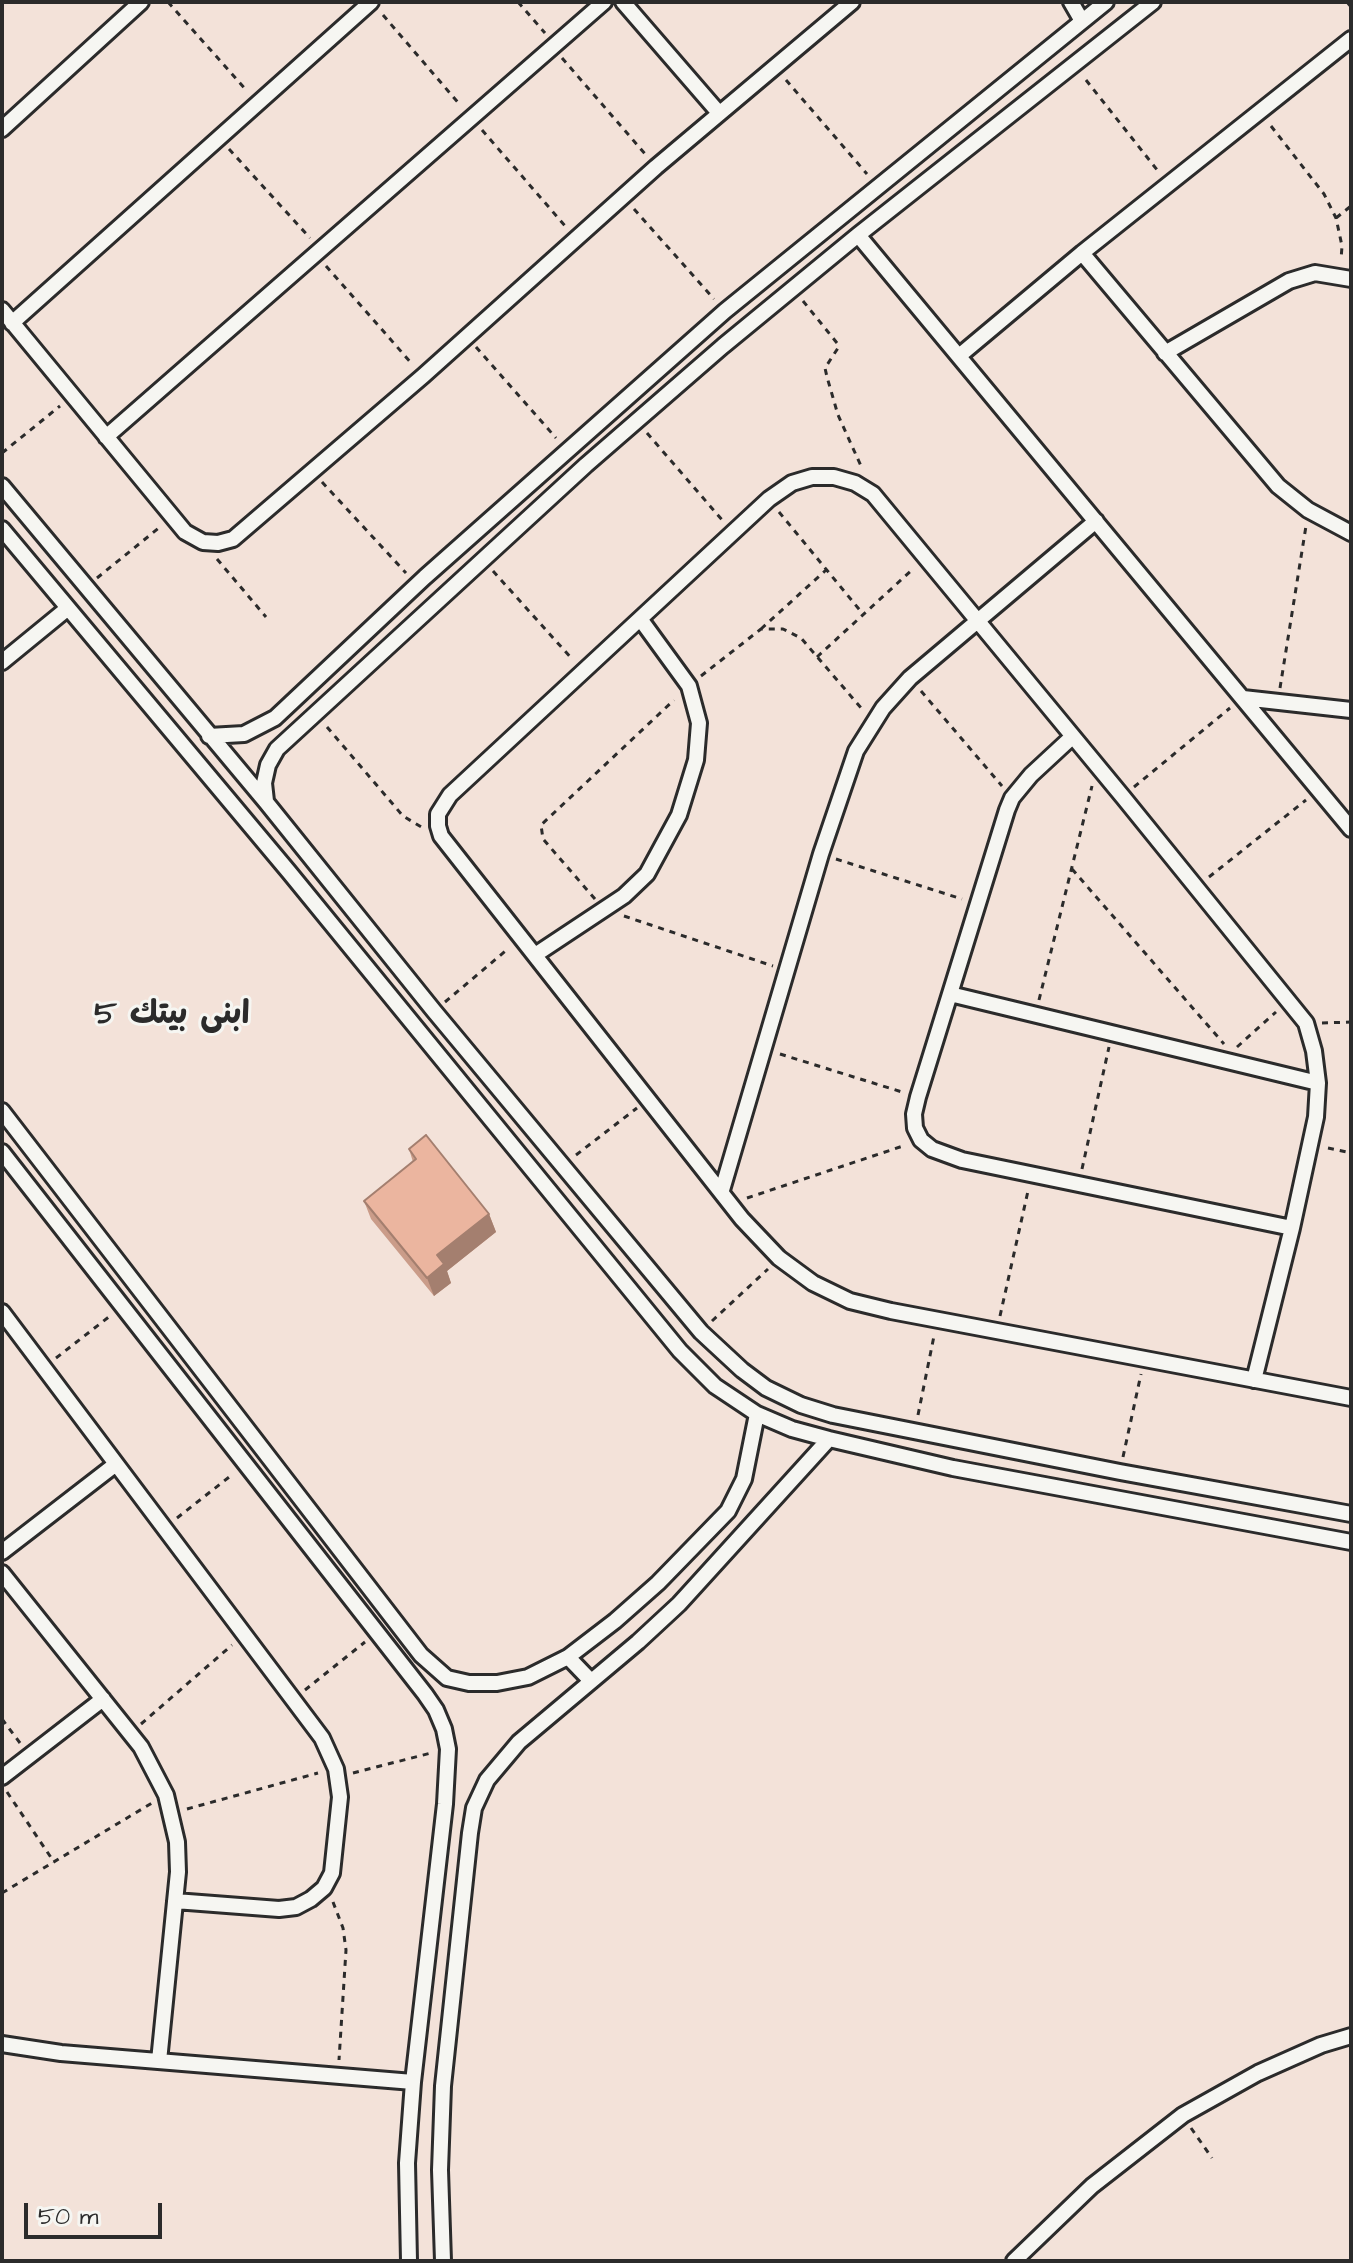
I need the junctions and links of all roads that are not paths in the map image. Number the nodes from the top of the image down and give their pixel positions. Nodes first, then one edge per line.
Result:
1 (141, 2) edge
2 (371, 2) edge
3 (604, 2) edge
4 (623, 2) edge
5 (852, 2) edge
6 (1071, 2) edge
7 (1106, 2) edge
8 (1153, 2) edge
9 (1082, 21) junction
10 (1351, 39) edge
11 (719, 113) junction
12 (965, 116) junction
13 (2, 129) edge
14 (981, 135) junction
15 (858, 235) junction
16 (1082, 253) junction
17 (1346, 278) edge
18 (2, 310) edge
19 (12, 323) junction
20 (1165, 353) junction
21 (959, 356) junction
22 (106, 437) junction
23 (568, 448) junction
24 (586, 465) junction
25 (2, 486) edge
26 (1096, 521) junction
27 (2, 529) edge
28 (1351, 533) edge
29 (421, 581) junction
30 (442, 597) junction
31 (68, 608) junction
32 (641, 620) junction
33 (976, 620) junction
34 (2, 662) edge
35 (1243, 698) junction
36 (1351, 710) edge
37 (275, 718) junction
38 (289, 735) junction
39 (209, 736) junction
40 (1072, 737) junction
41 (266, 802) junction
42 (1351, 829) edge
43 (535, 955) junction
44 (950, 994) junction
45 (1318, 1083) junction
46 (2, 1111) edge
47 (2, 1152) edge
48 (722, 1190) junction
49 (1292, 1228) junction
50 (2, 1312) edge
51 (1254, 1380) junction
52 (1351, 1398) edge
53 (757, 1414) junction
54 (829, 1439) junction
55 (116, 1464) junction
56 (1351, 1514) edge
57 (1351, 1542) edge
58 (2, 1552) edge
59 (2, 1573) edge
60 (568, 1657) junction
61 (435, 1669) junction
62 (591, 1681) junction
63 (416, 1683) junction
64 (103, 1699) junction
65 (2, 1777) edge
66 (445, 1804) junction
67 (474, 1808) junction
68 (175, 1901) junction
69 (1351, 2036) edge
70 (2, 2044) edge
71 (159, 2061) junction
72 (413, 2082) junction
73 (409, 2261) edge
74 (443, 2261) edge
75 (1014, 2261) edge

1 - 13 street
2 - 19 street
3 - 22 street
4 - 11 street
5 - 11 street
6 - 9 street
7 - 9 street
8 - 14 street
9 - 12 street
10 - 16 street
11 - 22 street
12 - 14 street
12 - 23 street
14 - 15 street
15 - 21 street
15 - 24 street
16 - 20 street
16 - 21 street
17 - 20 street
18 - 19 street
19 - 22 street
20 - 28 street
21 - 26 street
23 - 24 street
23 - 29 street
24 - 30 street
25 - 39 street
26 - 33 street
26 - 35 street
27 - 31 street
29 - 30 street
29 - 37 street
30 - 38 street
31 - 34 street
31 - 53 street
32 - 33 street
32 - 43 street
32 - 43 street
33 - 40 street
33 - 48 street
35 - 36 street
35 - 42 street
37 - 38 street
37 - 39 street
38 - 41 street
39 - 41 street
40 - 44 street
40 - 45 street
41 - 56 street
43 - 48 street
44 - 45 street
44 - 49 street
45 - 49 street
46 - 61 street
47 - 63 street
48 - 51 street
49 - 51 street
50 - 55 street
51 - 52 street
53 - 54 street
53 - 60 street
54 - 57 street
54 - 62 street
55 - 58 street
55 - 68 street
59 - 64 street
60 - 61 street
60 - 62 street
61 - 63 street
62 - 67 street
63 - 66 street
64 - 65 street
64 - 68 street
66 - 67 street
66 - 72 street
67 - 74 street
68 - 71 street
69 - 75 street
70 - 71 street
71 - 72 street
72 - 73 street

